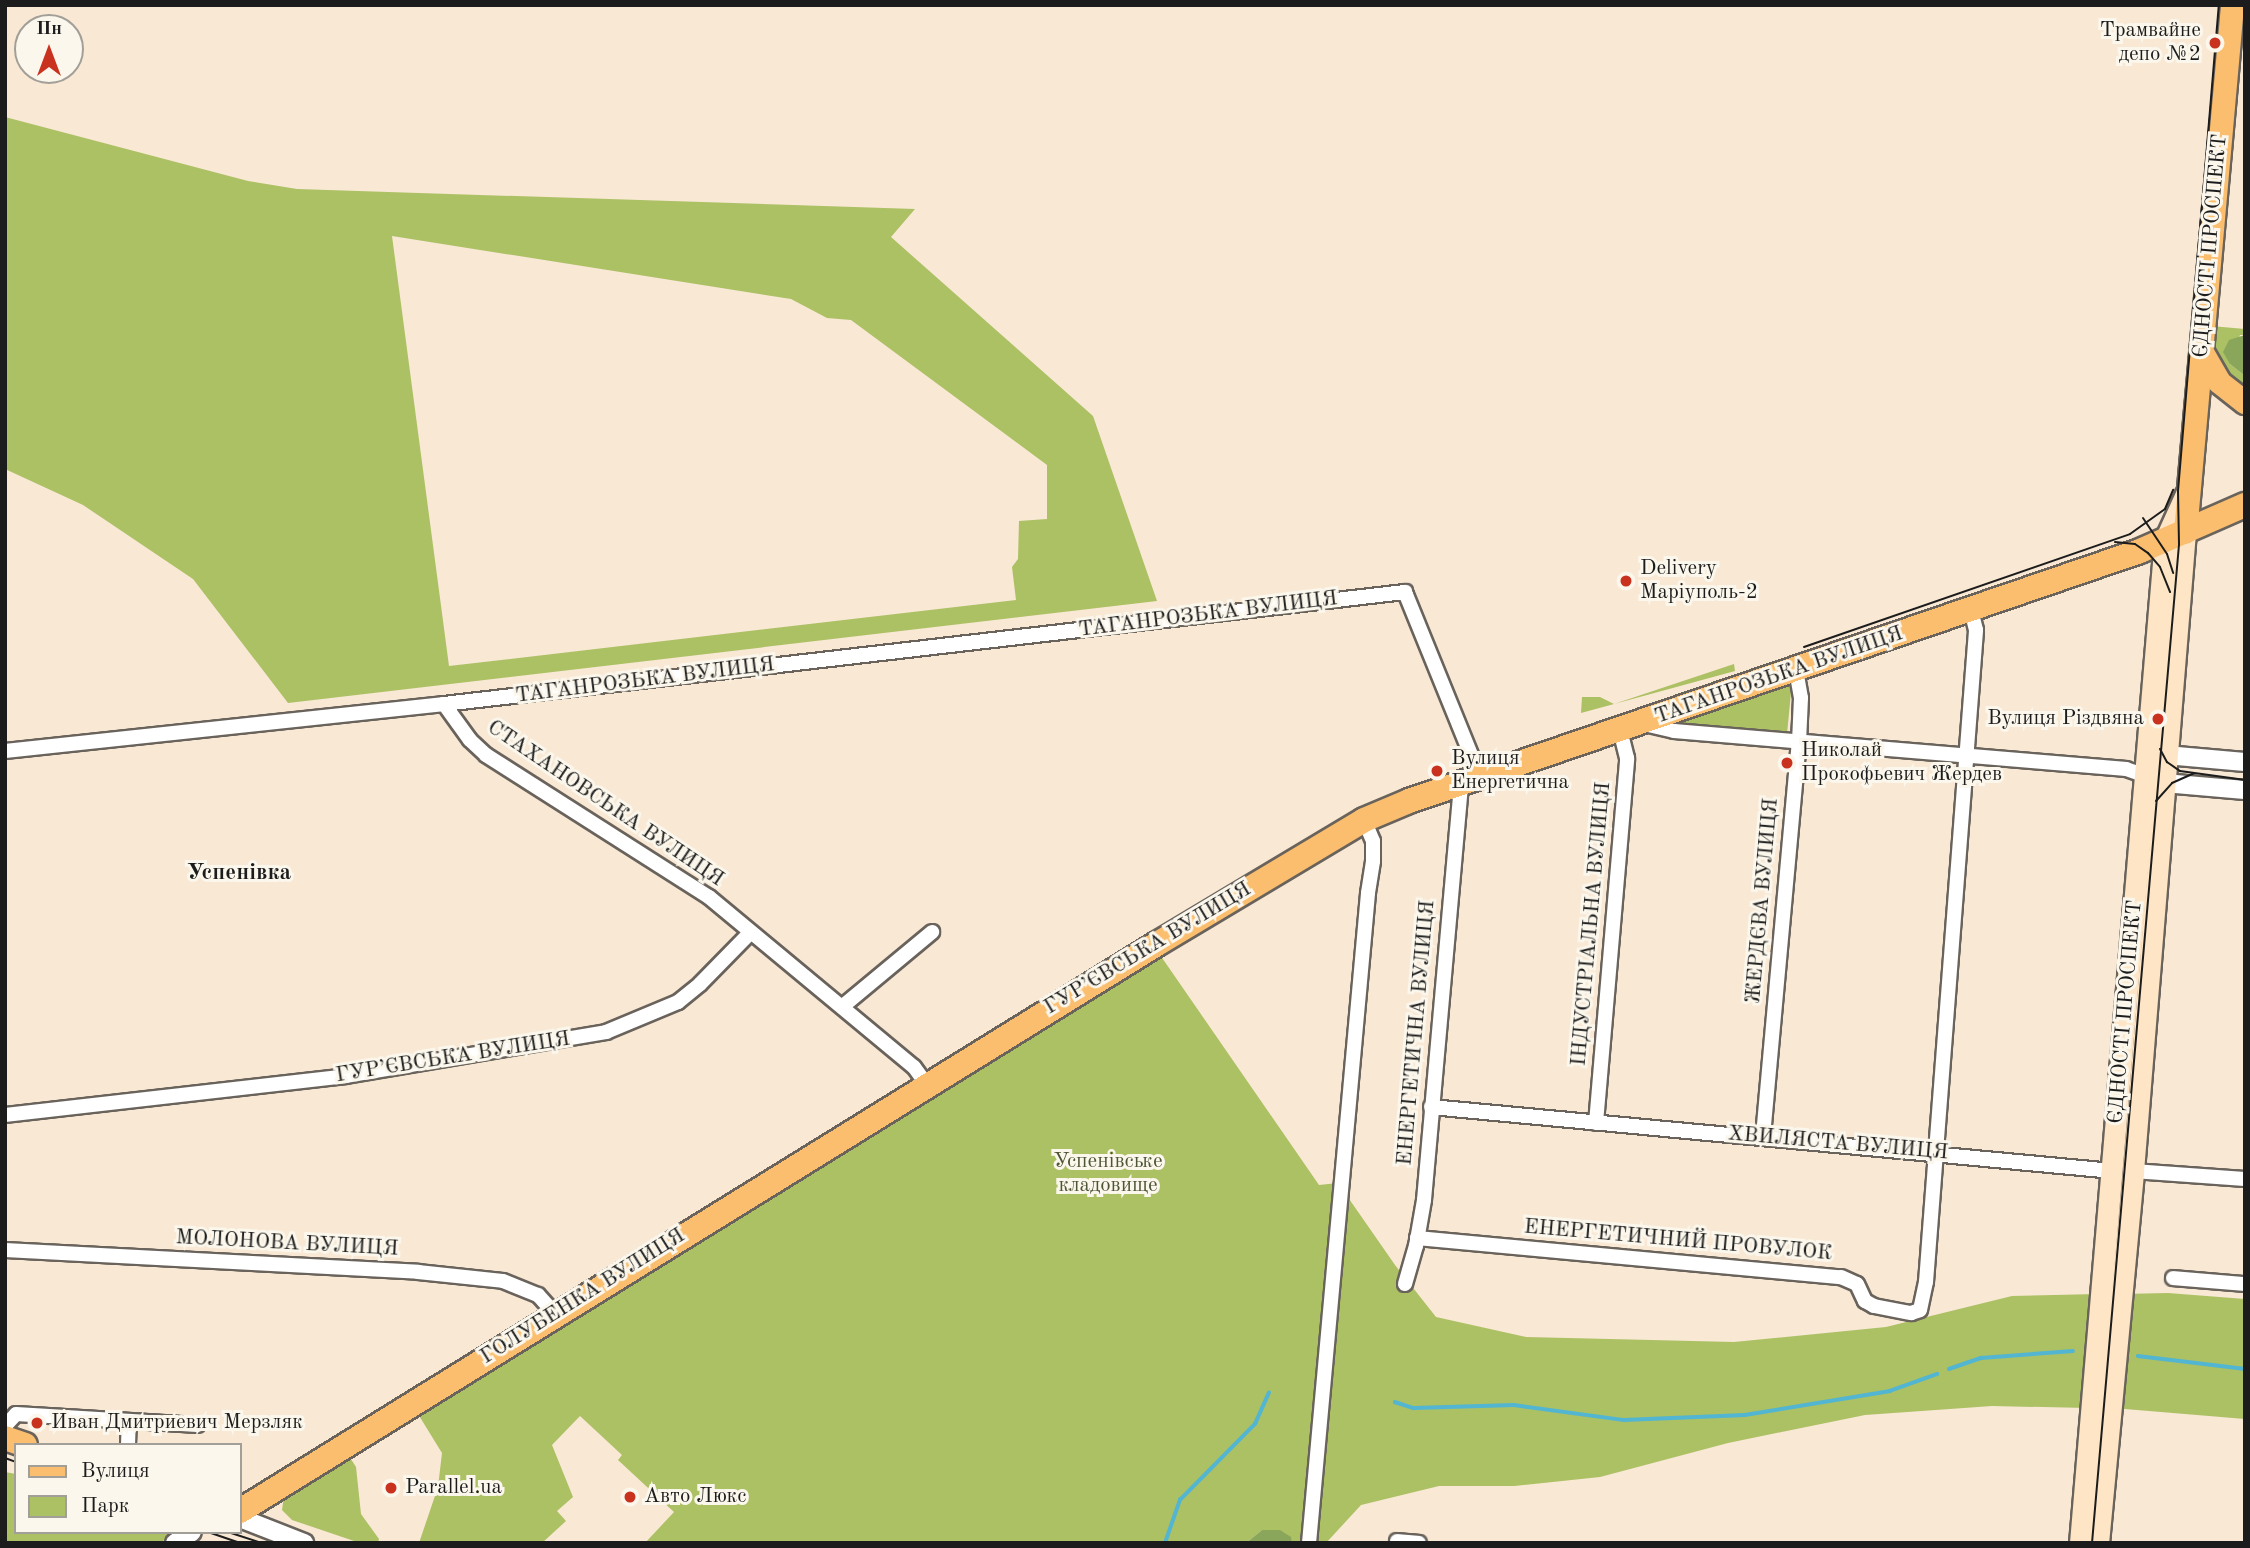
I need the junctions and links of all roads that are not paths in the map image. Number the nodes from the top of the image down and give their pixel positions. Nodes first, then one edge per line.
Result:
1 (2232, 5) edge
2 (2202, 352) junction
3 (2245, 402) edge
4 (2245, 505) edge
5 (2175, 536) junction
6 (1970, 610) junction
7 (1796, 670) junction
8 (443, 704) junction
9 (1671, 722) junction
10 (1630, 727) junction
11 (1798, 742) junction
12 (5, 751) edge
13 (1966, 756) junction
14 (2245, 762) edge
15 (2156, 769) junction
16 (1471, 780) junction
17 (2245, 790) edge
18 (1364, 820) junction
19 (932, 932) dead end
20 (750, 933) junction
21 (843, 1006) junction
22 (927, 1085) junction
23 (1431, 1107) junction
24 (5, 1115) edge
25 (1596, 1123) junction
26 (1763, 1136) junction
27 (1936, 1152) junction
28 (2123, 1171) junction
29 (2245, 1179) edge
30 (1417, 1238) junction
31 (5, 1250) edge
32 (2173, 1278) dead end
33 (1405, 1284) dead end
34 (2245, 1284) edge
35 (555, 1314) junction
36 (129, 1421) junction
37 (198, 1425) dead end
38 (5, 1426) edge
39 (128, 1443) edge
40 (242, 1510) edge
41 (242, 1519) edge
42 (1397, 1541) dead end
43 (304, 1543) edge
44 (1309, 1543) edge
45 (1419, 1543) edge
46 (2080, 1543) edge
47 (2098, 1543) edge

1 - 2 main road, ЄДНОСТІ ПРОСПЕКТ
2 - 3 main road
2 - 5 main road, ЄДНОСТІ ПРОСПЕКТ
4 - 5 highway, ТАГАНРОЗЬКА ВУЛИЦЯ
5 - 6 highway, ТАГАНРОЗЬКА ВУЛИЦЯ
5 - 15 main road, ЄДНОСТІ ПРОСПЕКТ
6 - 7 highway, ТАГАНРОЗЬКА ВУЛИЦЯ
6 - 13 street
7 - 9 highway, ТАГАНРОЗЬКА ВУЛИЦЯ
7 - 11 street, ЖЕРДЄВА ВУЛИЦЯ
8 - 12 street, ТАГАНРОЗЬКА ВУЛИЦЯ
8 - 16 street, ТАГАНРОЗЬКА ВУЛИЦЯ
8 - 20 street, СТАХАНОВСЬКА ВУЛИЦЯ
9 - 10 highway, ТАГАНРОЗЬКА ВУЛИЦЯ
9 - 11 street
10 - 16 highway, ТАГАНРОЗЬКА ВУЛИЦЯ
10 - 25 street, ІНДУСТРІАЛЬНА ВУЛИЦЯ
11 - 13 street
11 - 26 street, ЖЕРДЄВА ВУЛИЦЯ
13 - 15 street
13 - 27 street
14 - 15 street
15 - 17 street
15 - 28 main road, ЄДНОСТІ ПРОСПЕКТ
16 - 18 highway, ГУР’ЄВСЬКА ВУЛИЦЯ
16 - 23 street, ЕНЕРГЕТИЧНА ВУЛИЦЯ
18 - 22 highway, ГУР’ЄВСЬКА ВУЛИЦЯ
18 - 44 street
19 - 21 street
20 - 21 street
20 - 24 street, ГУР’ЄВСЬКА ВУЛИЦЯ
21 - 22 street
22 - 35 highway, ГОЛУБЕНКА ВУЛИЦЯ
23 - 25 street, ХВИЛЯСТА ВУЛИЦЯ
23 - 30 street, ЕНЕРГЕТИЧНА ВУЛИЦЯ
25 - 26 street, ХВИЛЯСТА ВУЛИЦЯ
26 - 27 street, ХВИЛЯСТА ВУЛИЦЯ
27 - 28 street, ХВИЛЯСТА ВУЛИЦЯ
27 - 30 street, ЕНЕРГЕТИЧНИЙ ПРОВУЛОК
28 - 29 street, ХВИЛЯСТА ВУЛИЦЯ
28 - 46 main road, ЄДНОСТІ ПРОСПЕКТ
28 - 47 main road, ЄДНОСТІ ПРОСПЕКТ
30 - 33 street, ЕНЕРГЕТИЧНА ВУЛИЦЯ
31 - 35 street, МОЛОНОВА ВУЛИЦЯ
32 - 34 street
35 - 40 highway, ГОЛУБЕНКА ВУЛИЦЯ
36 - 37 street
36 - 38 street
36 - 39 street
41 - 43 street
42 - 45 street

